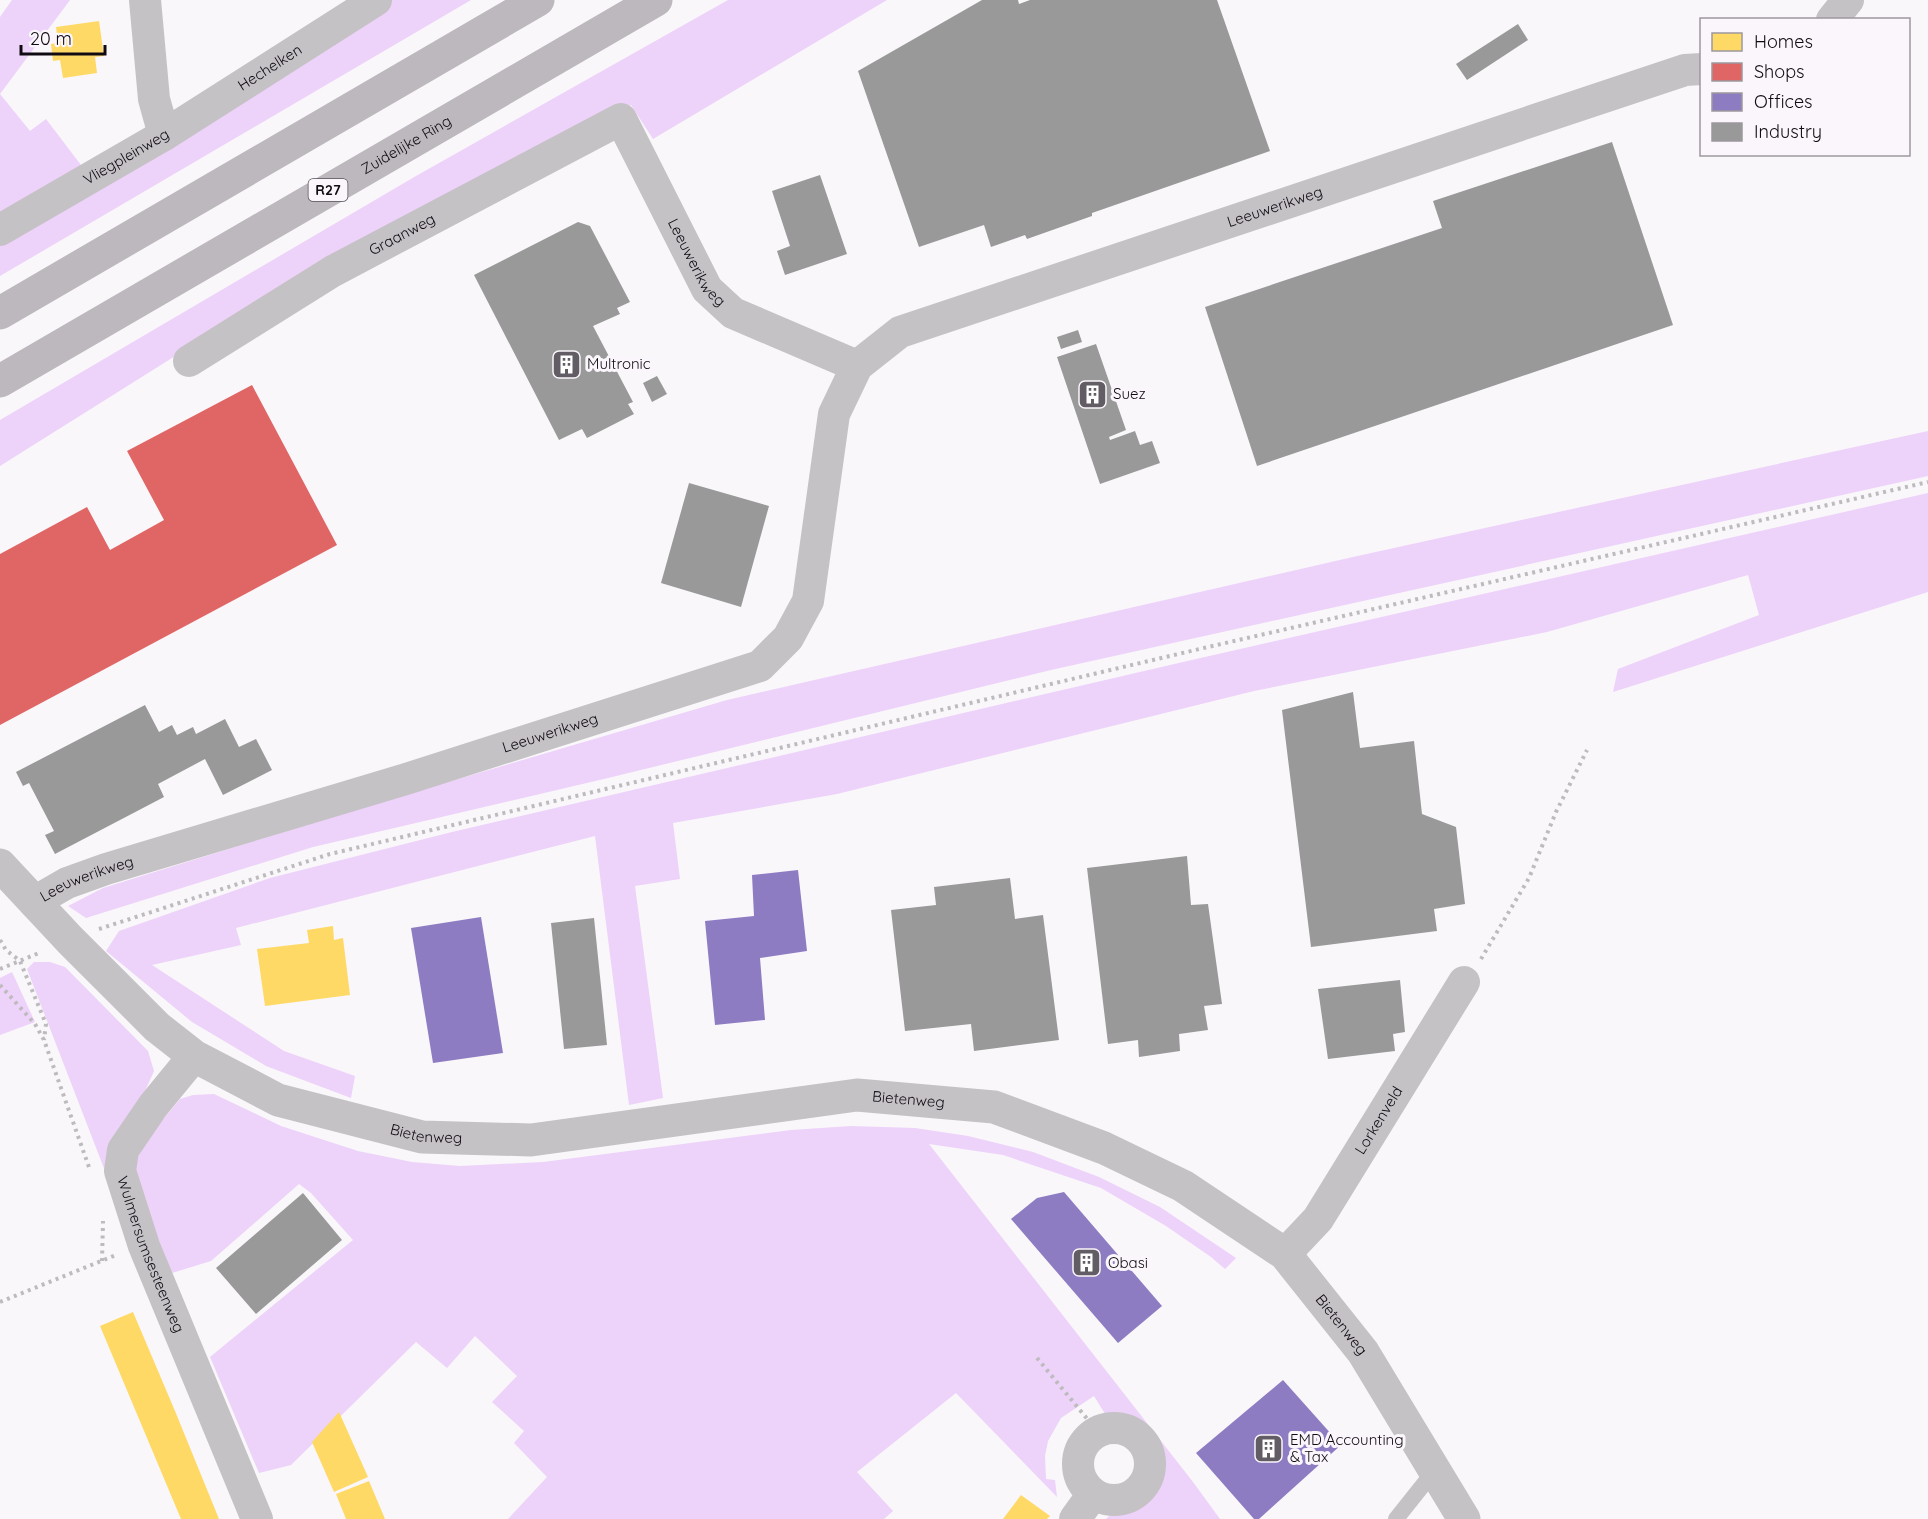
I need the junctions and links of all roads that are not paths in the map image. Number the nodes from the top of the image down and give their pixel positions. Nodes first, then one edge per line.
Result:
1 (145, 0) edge
2 (376, 0) edge
3 (538, 0) edge
4 (656, 0) edge
5 (1848, 0) edge
6 (1834, 18) edge
7 (1700, 69) edge
8 (621, 119) joint
9 (164, 135) junction
10 (0, 230) edge
11 (0, 313) edge
12 (189, 361) dead end
13 (858, 366) junction
14 (0, 381) edge
15 (12, 886) edge
16 (1464, 981) road end
17 (194, 1056) junction
18 (1285, 1254) junction
19 (1434, 1470) junction
20 (1093, 1494) junction
21 (257, 1519) edge
22 (1075, 1519) edge
23 (1396, 1519) edge
24 (1464, 1519) edge

1 - 9 street, Vliegpleinweg
2 - 9 street, Hechelken
3 - 11 highway
4 - 14 highway, Zuidelijke Ring / R27
5 - 6 street
7 - 13 street, Leeuwerikweg
8 - 12 street, Graanweg
8 - 13 street, Leeuwerikweg
9 - 10 street, Vliegpleinweg
13 - 15 street, Leeuwerikweg
15 - 17 street
16 - 18 street, Lorkenveld
17 - 18 street, Bietenweg
17 - 21 street, Wulmersumsesteenweg
18 - 19 street, Bietenweg
19 - 23 lane
19 - 24 street, Bietenweg
20 - 20 street
20 - 22 street

